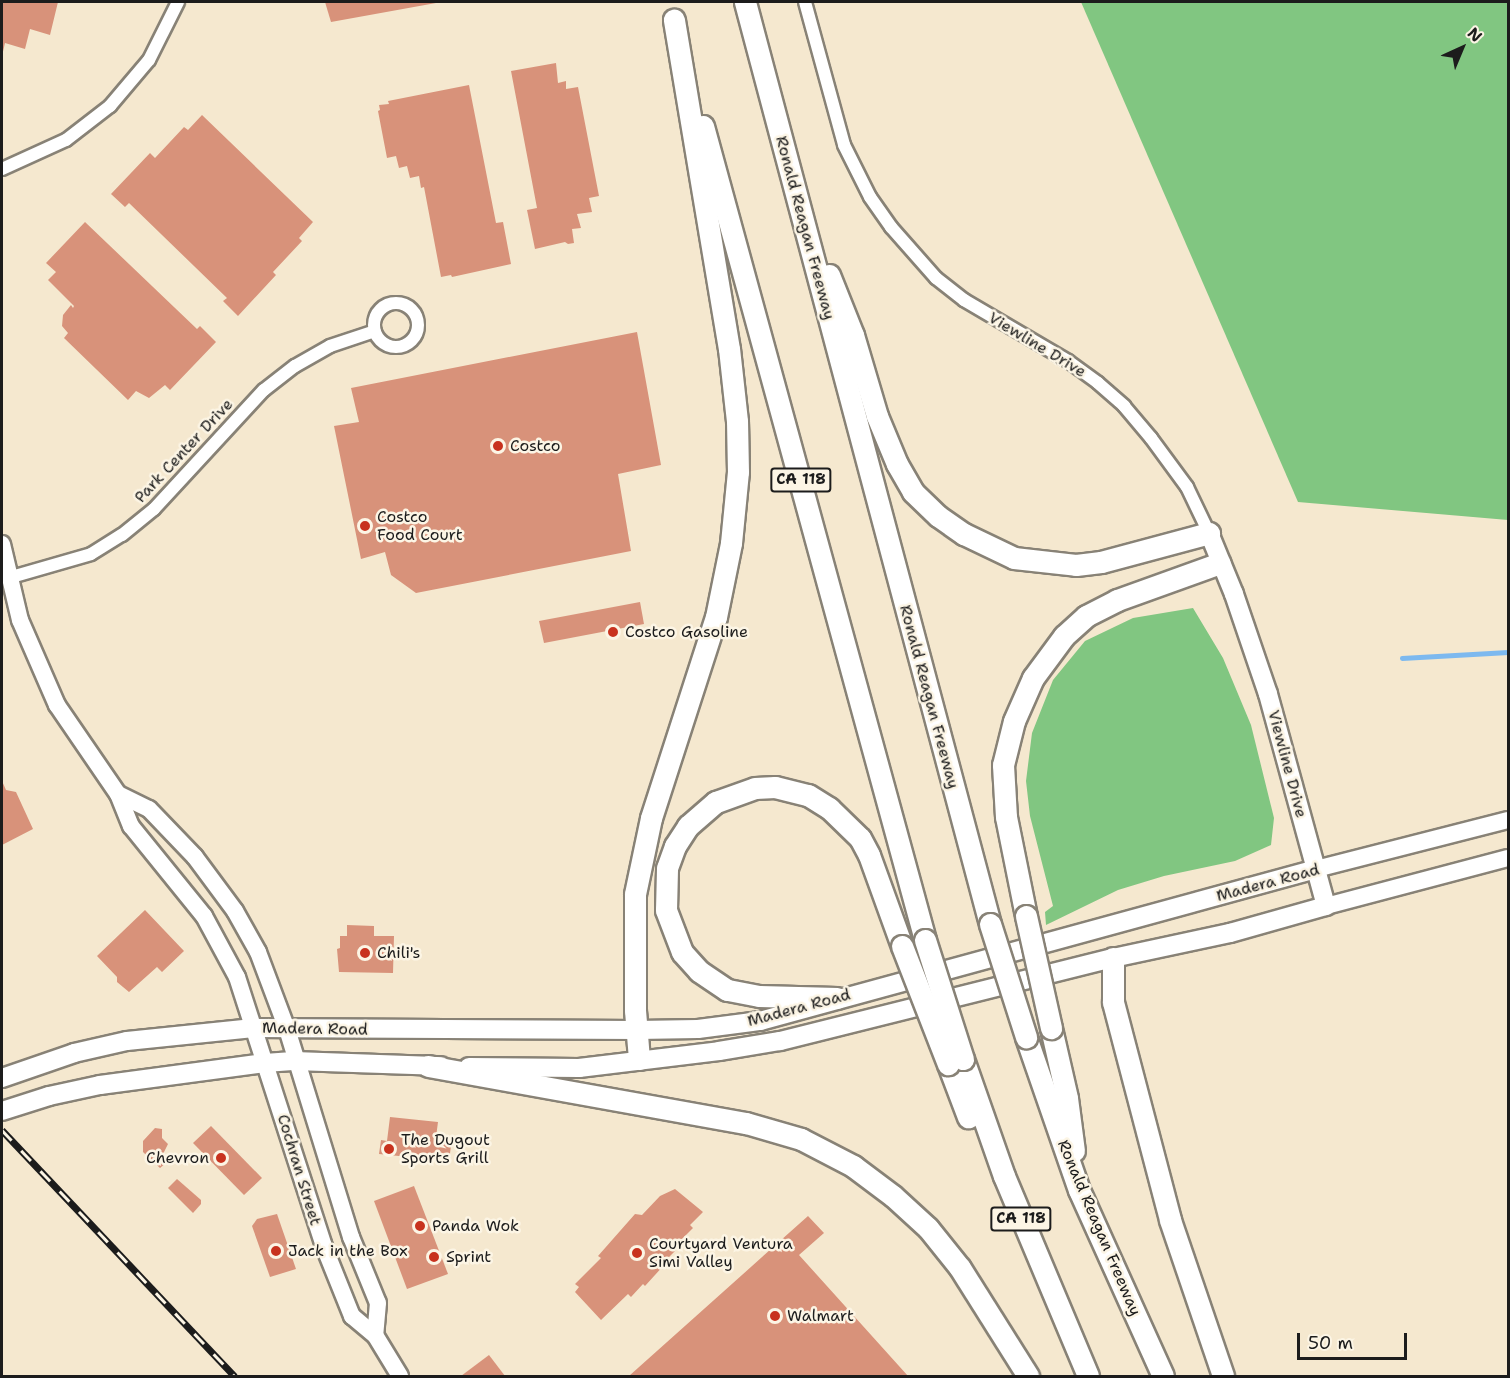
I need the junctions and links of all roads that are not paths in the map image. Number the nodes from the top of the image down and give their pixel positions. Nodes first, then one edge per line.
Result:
1 (178, 2) edge
2 (745, 2) edge
3 (805, 2) edge
4 (671, 11) edge
5 (2, 169) edge
6 (798, 202) junction
7 (375, 331) dead end
8 (1209, 533) junction
9 (2, 544) edge
10 (1220, 563) junction
11 (8, 578) junction
12 (118, 794) junction
13 (1509, 820) edge
14 (1509, 858) edge
15 (1316, 870) junction
16 (1326, 906) junction
17 (1113, 958) junction
18 (837, 998) junction
19 (253, 1028) junction
20 (287, 1029) junction
21 (636, 1030) junction
22 (639, 1059) junction
23 (296, 1061) junction
24 (955, 1062) junction
25 (265, 1063) junction
26 (428, 1066) junction
27 (2, 1078) edge
28 (2, 1111) edge
29 (1079, 1190) junction
30 (375, 1335) junction
31 (400, 1377) edge
32 (1028, 1377) edge
33 (1088, 1377) edge
34 (1163, 1377) edge
35 (1223, 1377) edge

1 - 5 street
2 - 6 highway, Ronald Reagan Freeway
3 - 8 street, Viewline Drive
4 - 21 highway
4 - 24 highway, CA 118, bridge
6 - 8 highway
6 - 29 highway, Ronald Reagan Freeway, bridge
7 - 11 street, Park Center Drive
8 - 10 main road, Viewline Drive
9 - 11 street, Cochran Street
10 - 15 main road, Viewline Drive
10 - 29 highway, bridge
11 - 12 street, Cochran Street
12 - 19 street, Cochran Street
12 - 20 street, Cochran Street
13 - 15 street, Madera Road
14 - 16 street, Madera Road
15 - 16 main road, Viewline Drive
15 - 18 main road, Madera Road
16 - 17 main road, Madera Road
17 - 22 main road, Madera Road
17 - 35 highway
18 - 21 main road, Madera Road
18 - 24 highway, bridge
19 - 20 main road, Madera Road
19 - 25 street, Cochran Street
19 - 27 main road, Madera Road
20 - 21 main road, Madera Road
20 - 23 street, Cochran Street
21 - 22 highway
22 - 26 main road, Madera Road
23 - 25 main road, Madera Road
23 - 26 main road, Madera Road
23 - 30 street, Cochran Street
24 - 33 highway, CA 118
25 - 28 main road, Madera Road
25 - 30 street, Cochran Street
26 - 32 highway
29 - 34 highway, Ronald Reagan Freeway
30 - 31 street, Cochran Street

